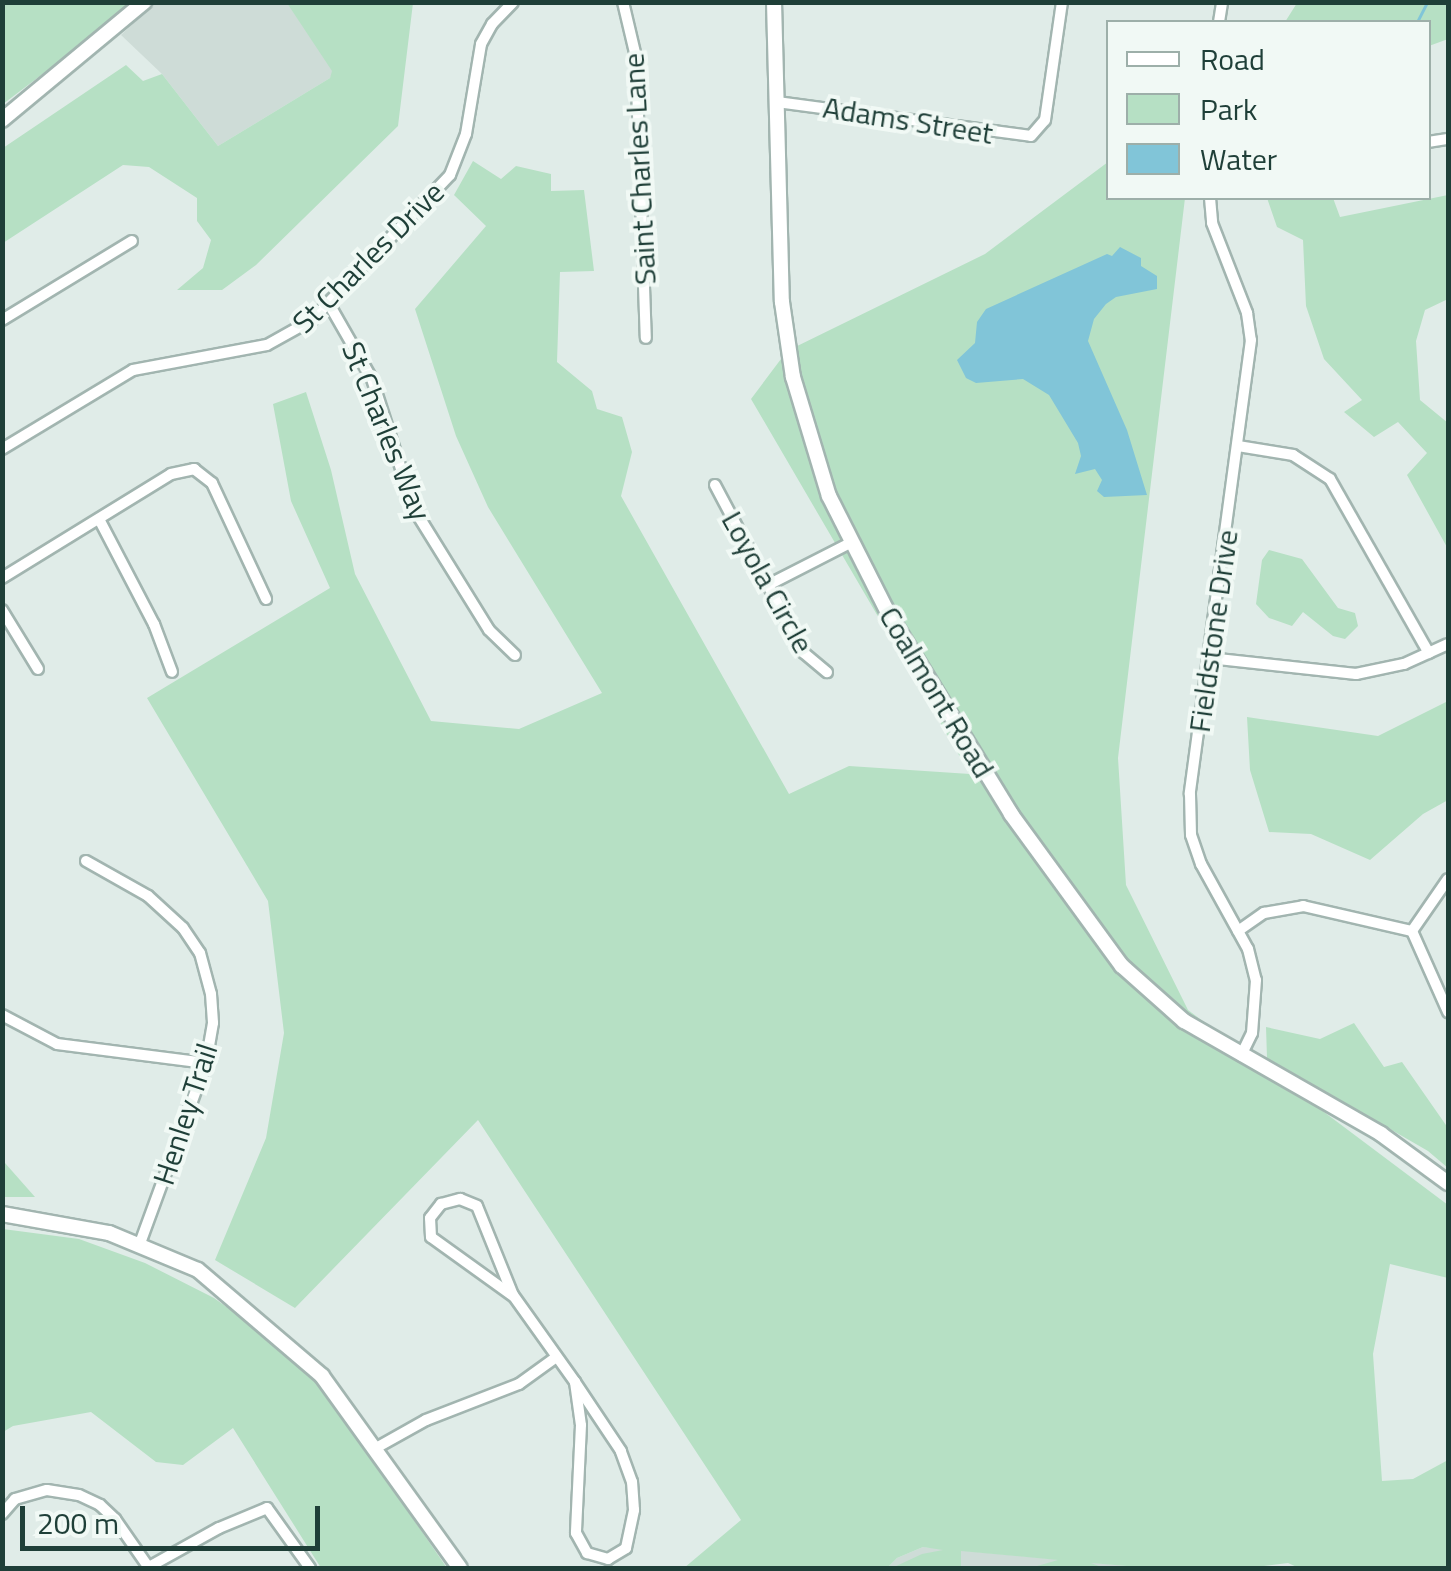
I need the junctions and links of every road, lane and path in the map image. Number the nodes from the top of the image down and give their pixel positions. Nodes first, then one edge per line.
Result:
1 (144, 2) edge
2 (514, 2) edge
3 (623, 2) edge
4 (774, 2) edge
5 (1062, 2) edge
6 (777, 102) junction
7 (2, 120) edge
8 (1210, 200) edge
9 (132, 240) dead end
10 (328, 304) junction
11 (2, 320) edge
12 (646, 338) dead end
13 (1238, 446) junction
14 (2, 449) edge
15 (715, 485) dead end
16 (99, 519) junction
17 (850, 543) junction
18 (2, 578) edge
19 (768, 585) junction
20 (266, 599) dead end
21 (2, 610) edge
22 (1448, 644) edge
23 (1428, 653) junction
24 (515, 655) dead end
25 (1209, 658) junction
26 (38, 668) dead end
27 (172, 672) dead end
28 (827, 672) dead end
29 (86, 861) dead end
30 (1448, 879) edge
31 (1238, 931) junction
32 (1412, 931) junction
33 (1448, 1012) edge
34 (2, 1015) edge
35 (1241, 1056) junction
36 (206, 1063) junction
37 (1448, 1183) edge
38 (2, 1214) edge
39 (140, 1243) junction
40 (512, 1296) dead end
41 (555, 1358) junction
42 (575, 1382) junction
43 (376, 1448) junction
44 (2, 1514) edge
45 (148, 1568) edge
46 (310, 1568) edge
47 (460, 1568) edge

1 - 7 street
2 - 10 street, St Charles Drive
3 - 12 street, Saint Charles Lane
4 - 6 street, Coalmont Road
5 - 6 street, Adams Street
6 - 17 street, Coalmont Road
8 - 13 street, Fieldstone Drive
9 - 11 street
10 - 14 street, St Charles Drive
10 - 24 street, St Charles Way
13 - 23 street
13 - 25 street, Fieldstone Drive
15 - 19 street, Loyola Circle
16 - 18 street
16 - 20 street
16 - 27 street
17 - 19 street
17 - 35 street, Coalmont Road
19 - 28 street, Loyola Circle
21 - 26 street
22 - 23 street
23 - 25 street
25 - 31 street, Fieldstone Drive
29 - 36 street, Henley Trail
30 - 32 street
31 - 32 street
31 - 35 street, Fieldstone Drive
32 - 33 street
34 - 36 street
35 - 37 street, Coalmont Road
36 - 39 street, Henley Trail
38 - 39 street
39 - 43 street
40 - 41 street
41 - 42 street
41 - 43 street
42 - 42 street
43 - 47 street
44 - 45 street
45 - 46 street

